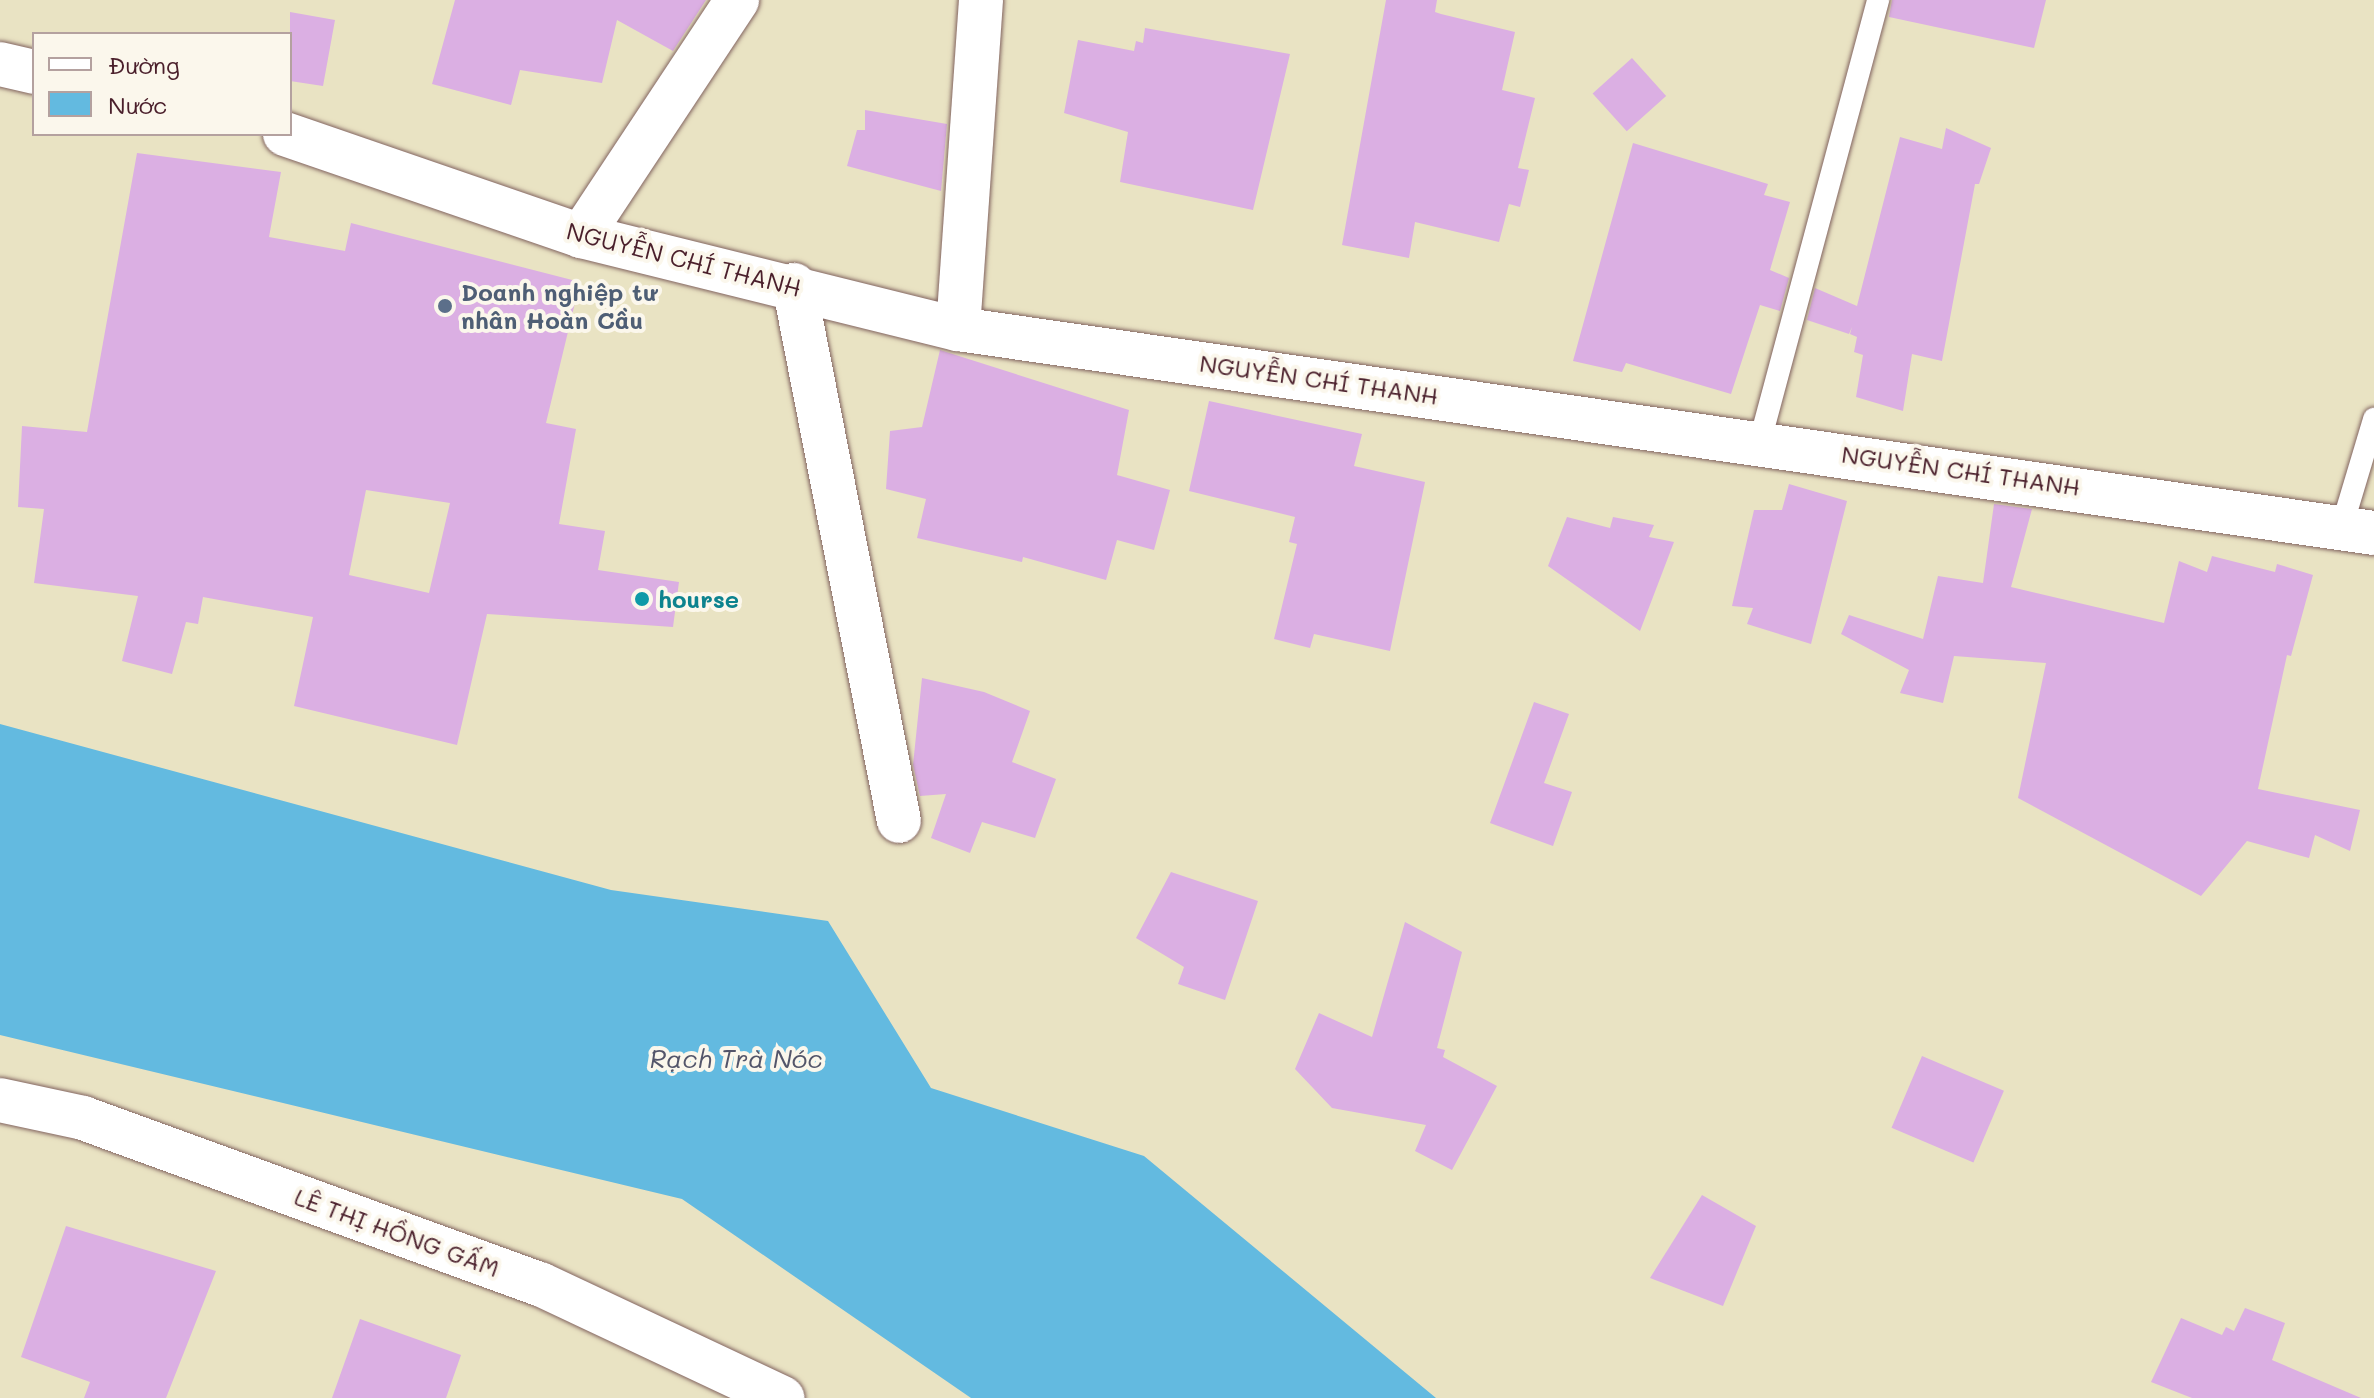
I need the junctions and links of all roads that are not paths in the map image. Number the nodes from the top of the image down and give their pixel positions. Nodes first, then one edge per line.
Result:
1 (737, 0) edge
2 (981, 0) edge
3 (1878, 0) edge
4 (0, 64) edge
5 (32, 72) edge
6 (291, 136) edge
7 (581, 236) junction
8 (794, 285) junction
9 (958, 329) junction
10 (2374, 419) edge
11 (1760, 441) junction
12 (2358, 530) edge
13 (899, 821) dead end
14 (0, 1100) edge
15 (782, 1398) edge

1 - 7 main road
2 - 9 main road
3 - 11 lane
4 - 5 main road
6 - 7 main road, NGUYỄN CHÍ THANH
7 - 8 main road, NGUYỄN CHÍ THANH
8 - 9 main road, NGUYỄN CHÍ THANH
8 - 13 main road
9 - 11 main road, NGUYỄN CHÍ THANH
10 - 12 lane
11 - 12 main road, NGUYỄN CHÍ THANH
14 - 15 main road, LÊ THỊ HỒNG GẤM

